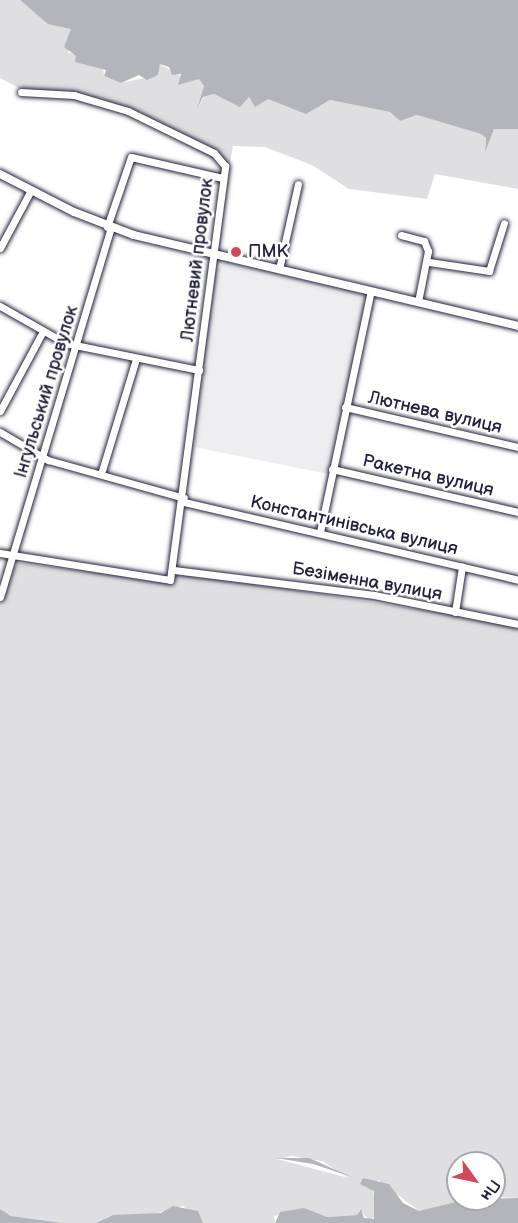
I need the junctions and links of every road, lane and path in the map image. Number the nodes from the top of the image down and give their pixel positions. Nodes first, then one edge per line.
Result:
1 (21, 92) dead end
2 (0, 174) edge
3 (223, 178) junction
4 (298, 184) dead end
5 (31, 190) junction
6 (504, 223) dead end
7 (109, 228) junction
8 (401, 234) dead end
9 (0, 248) edge
10 (213, 255) junction
11 (429, 262) junction
12 (279, 269) junction
13 (371, 291) junction
14 (418, 302) junction
15 (0, 306) edge
16 (518, 326) edge
17 (43, 331) junction
18 (76, 345) junction
19 (136, 359) junction
20 (199, 370) junction
21 (345, 407) junction
22 (0, 411) edge
23 (0, 432) edge
24 (518, 447) edge
25 (42, 456) junction
26 (332, 469) junction
27 (101, 474) junction
28 (184, 500) junction
29 (518, 512) edge
30 (320, 532) junction
31 (0, 553) edge
32 (14, 556) junction
33 (462, 567) junction
34 (174, 570) junction
35 (518, 580) edge
36 (0, 597) edge
37 (454, 612) junction
38 (518, 624) edge

1 - 3 street, Лютневий провулок
2 - 5 street
3 - 7 street, Інгульський провулок
3 - 10 street, Лютневий провулок
4 - 12 street
5 - 7 street
5 - 9 street
6 - 11 street
7 - 10 street
7 - 18 street, Інгульський провулок
8 - 11 street
10 - 12 street
10 - 20 street, Лютневий провулок
11 - 14 street
12 - 13 street
13 - 14 street
13 - 21 street
14 - 16 street
15 - 17 street
17 - 18 street
17 - 22 street
18 - 19 street
18 - 25 street, Інгульський провулок
19 - 20 street
19 - 27 street
20 - 28 street, Лютневий провулок
21 - 24 street, Лютнева вулиця
21 - 26 street
23 - 25 street, Константинівська вулиця
25 - 27 street, Константинівська вулиця
25 - 32 street, Інгульський провулок
26 - 29 street, Ракетна вулиця
26 - 30 street
27 - 28 street, Константинівська вулиця
28 - 30 street, Константинівська вулиця
28 - 34 street, Лютневий провулок
30 - 33 street, Константинівська вулиця
31 - 32 street
32 - 34 street, Лютневий провулок
32 - 36 street, Інгульський провулок
33 - 35 street, Константинівська вулиця
33 - 37 street
34 - 37 street, Безіменна вулиця
37 - 38 street, Безіменна вулиця

